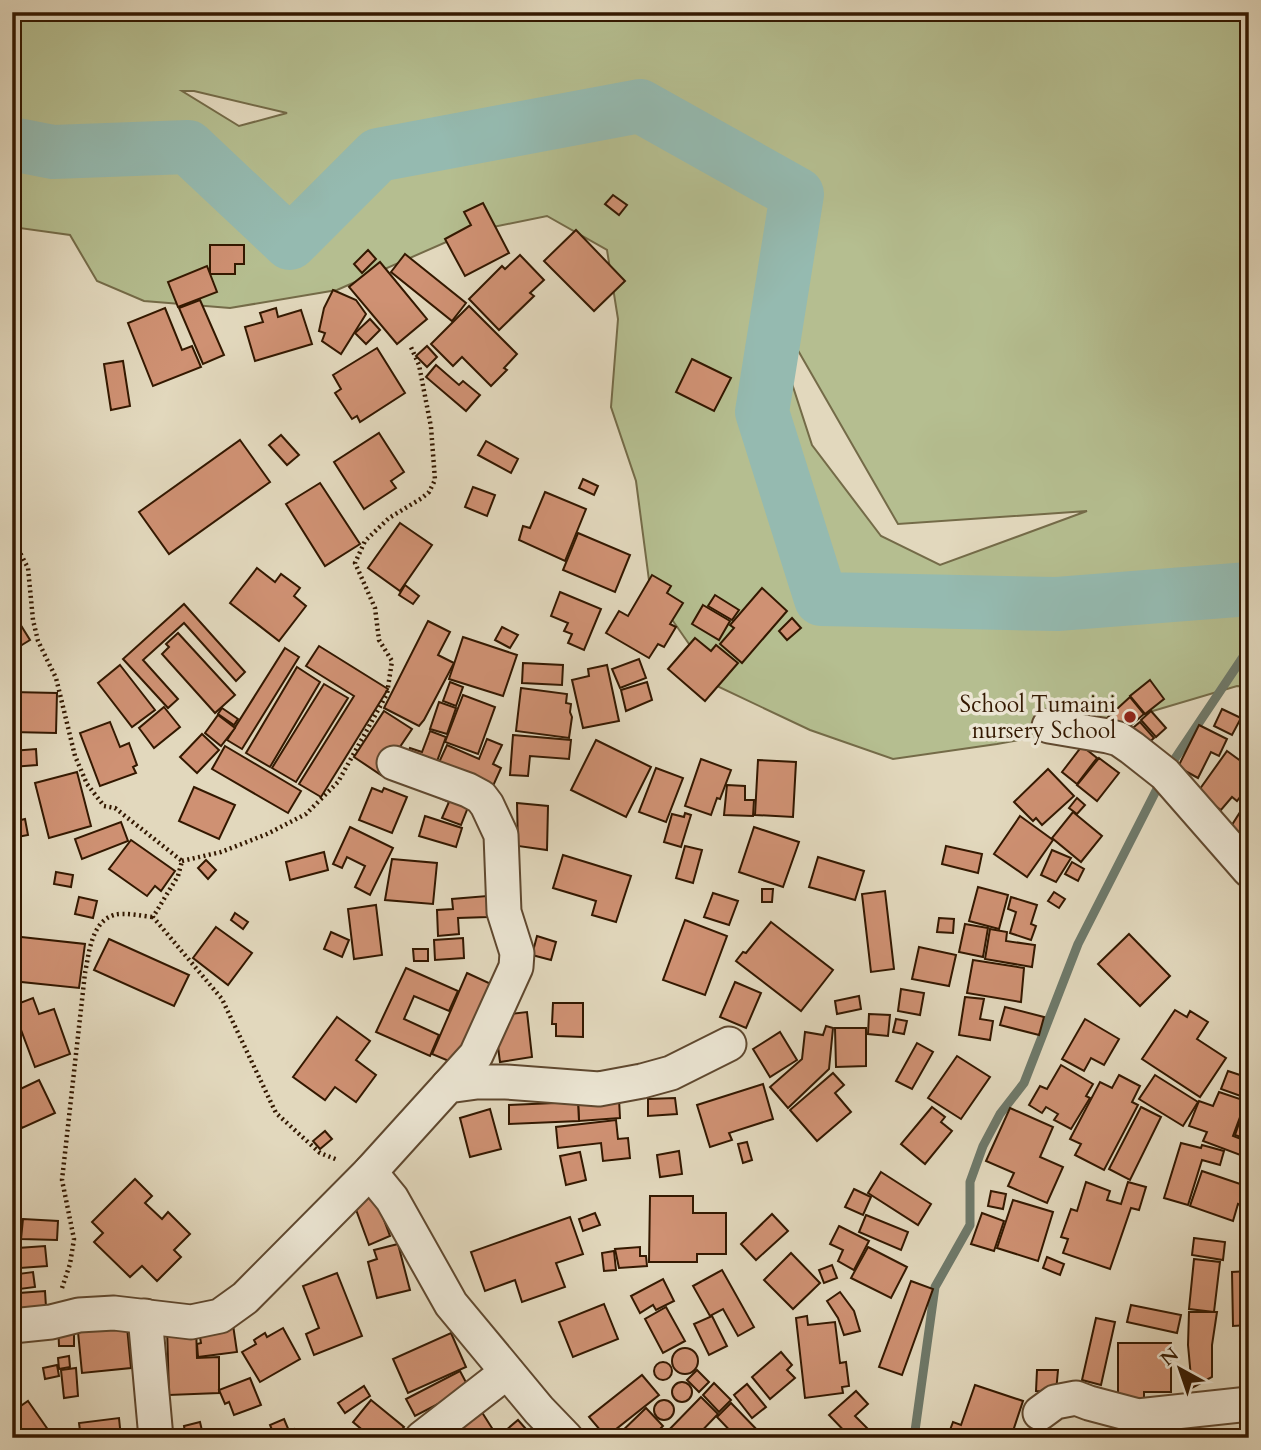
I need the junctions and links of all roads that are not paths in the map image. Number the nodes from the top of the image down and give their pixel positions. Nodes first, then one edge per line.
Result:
1 (1049, 726) dead end
2 (394, 763) dead end
3 (1249, 870) edge
4 (729, 1044) dead end
5 (448, 1086) junction
6 (370, 1172) junction
7 (145, 1316) junction
8 (12, 1326) edge
9 (507, 1372) junction
10 (1249, 1404) edge
11 (1040, 1413) dead end
12 (156, 1438) edge
13 (422, 1438) edge
14 (566, 1438) edge

1 - 3 street
2 - 5 street
4 - 5 street
5 - 6 street
6 - 7 street
6 - 9 street
7 - 8 street
7 - 12 street
9 - 13 street
9 - 14 street
10 - 11 street

